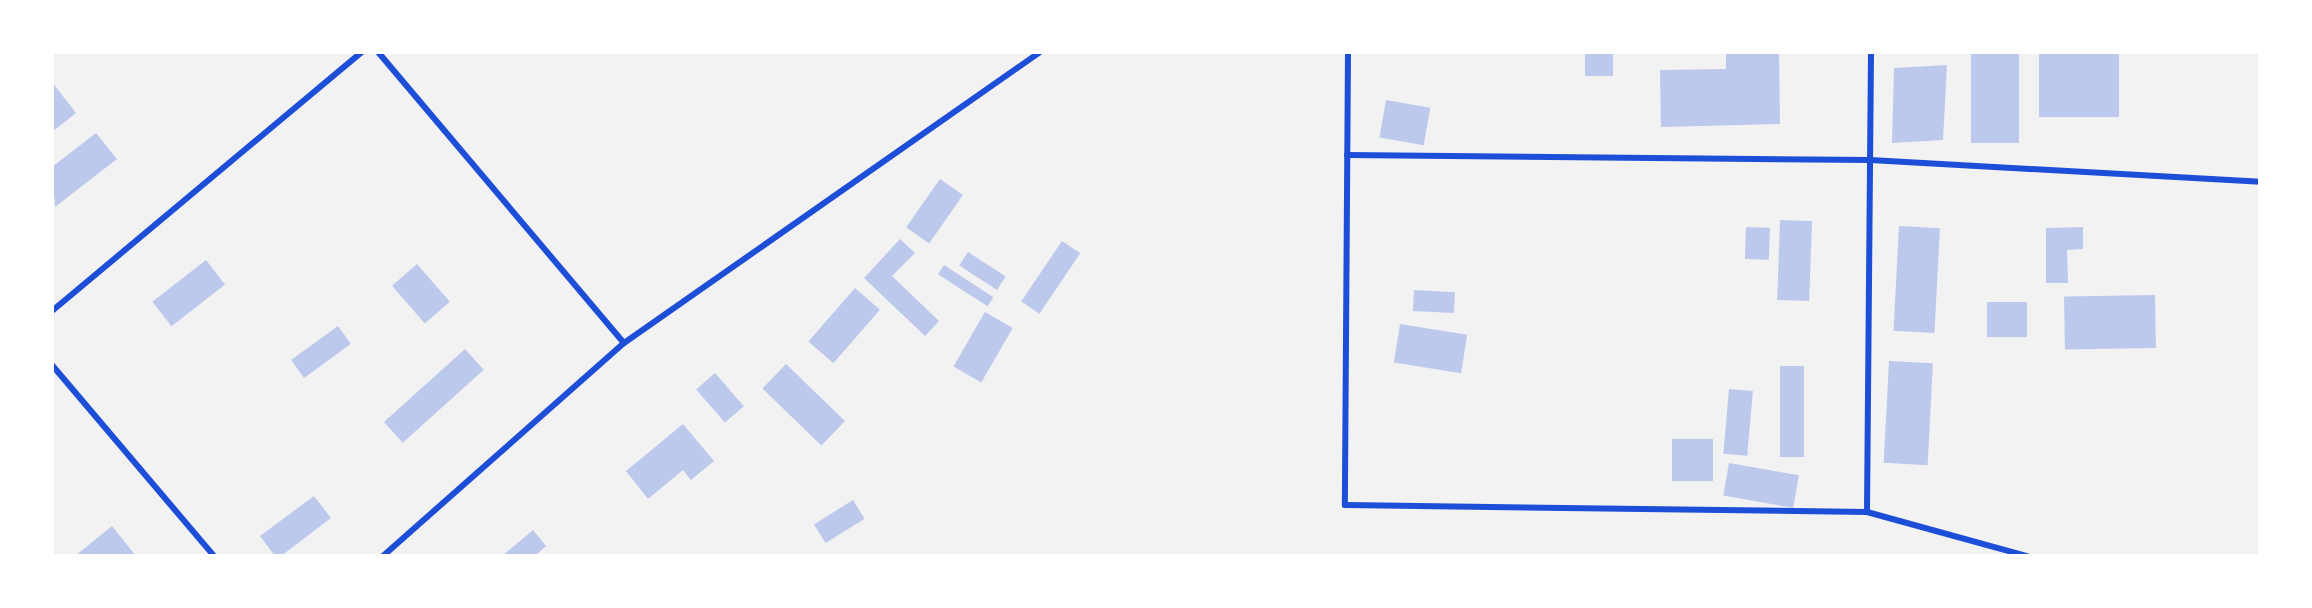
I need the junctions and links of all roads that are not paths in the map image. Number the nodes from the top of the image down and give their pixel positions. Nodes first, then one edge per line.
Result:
1 (362, 52) edge
2 (378, 52) edge
3 (1040, 52) edge
4 (1348, 52) edge
5 (1871, 52) edge
6 (1347, 155) junction
7 (1870, 160) junction
8 (2259, 182) edge
9 (52, 311) edge
10 (624, 343) junction
11 (52, 365) edge
12 (1867, 512) junction
13 (214, 555) edge
14 (383, 555) edge
15 (2027, 555) edge

1 - 9 street
2 - 10 street
3 - 10 street
4 - 6 street
5 - 7 street
6 - 7 street
6 - 12 street
7 - 8 street
7 - 12 street
10 - 14 street
11 - 13 street
12 - 15 street

